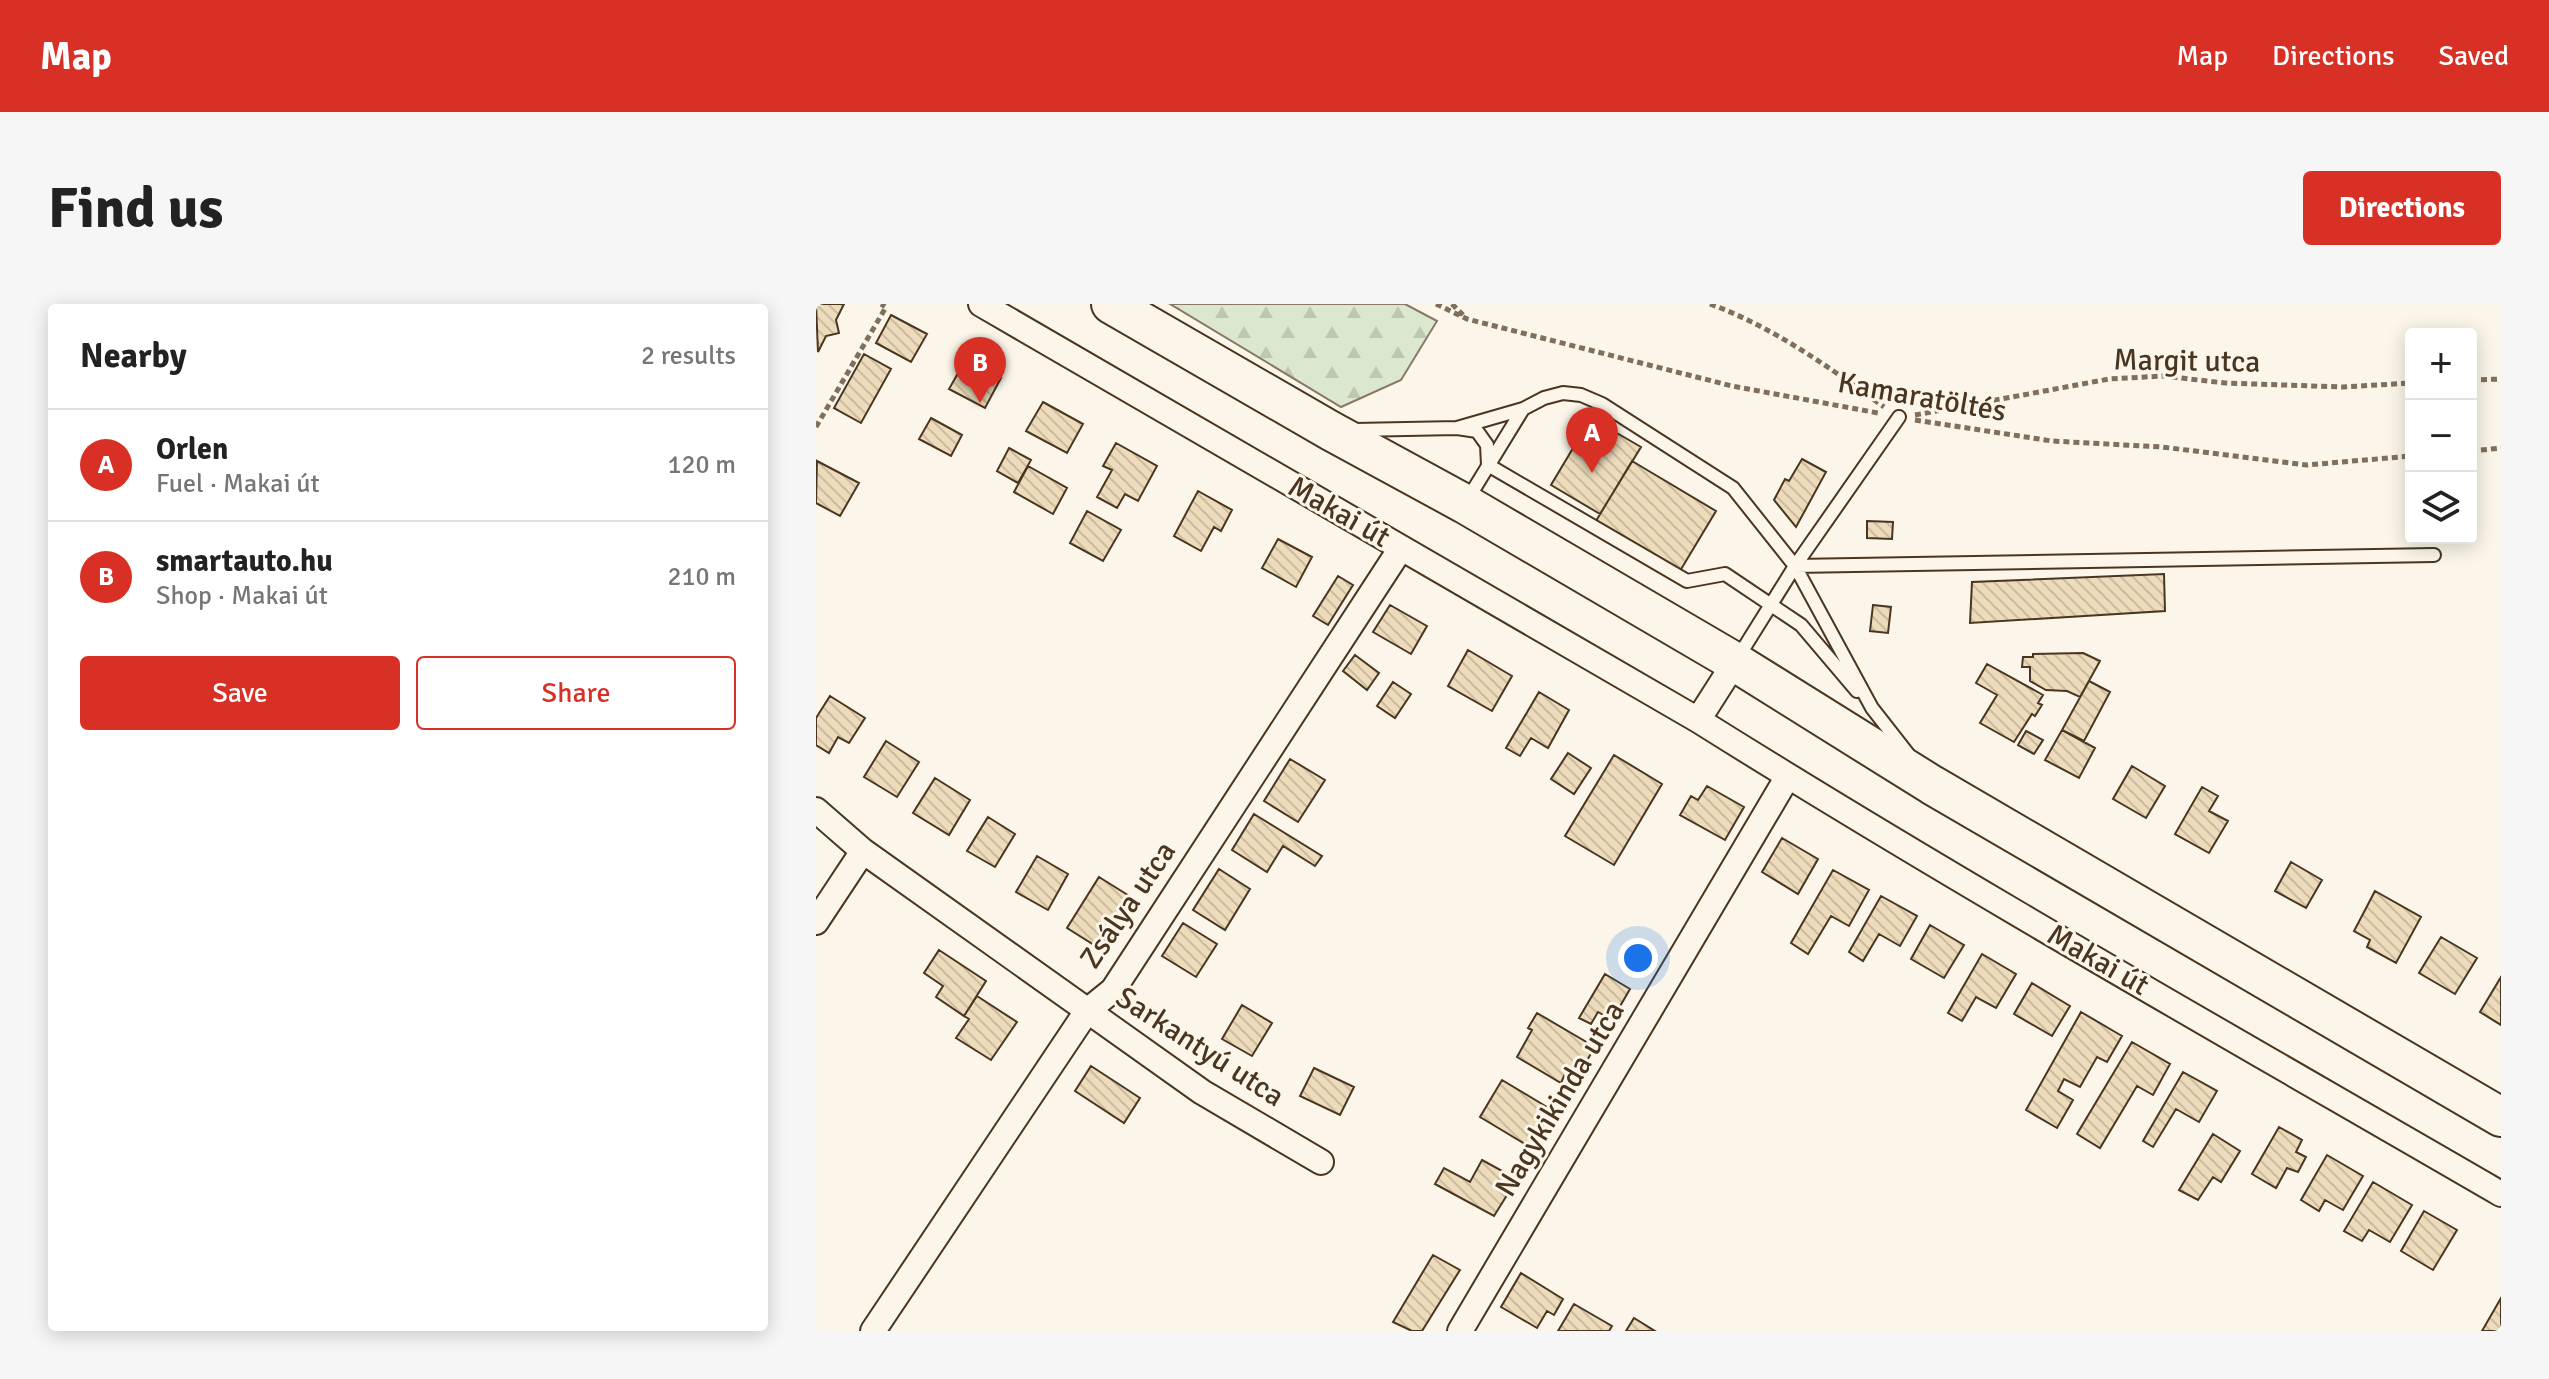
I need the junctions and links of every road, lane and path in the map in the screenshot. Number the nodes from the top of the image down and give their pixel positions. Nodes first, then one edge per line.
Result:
1 (881, 304) edge
2 (981, 304) edge
3 (1111, 304) edge
4 (1436, 304) edge
5 (1452, 304) edge
6 (1710, 304) edge
7 (1467, 319) junction
8 (2501, 379) edge
9 (2477, 380) edge
10 (2405, 383) edge
11 (1523, 409) junction
12 (1899, 417) junction
13 (816, 427) edge
14 (1457, 428) junction
15 (1331, 431) junction
16 (2501, 448) edge
17 (2477, 450) edge
18 (2405, 457) edge
19 (1488, 465) junction
20 (1465, 504) junction
21 (1401, 548) junction
22 (2434, 555) dead end
23 (1795, 566) junction
24 (1771, 604) junction
25 (1735, 662) junction
26 (1872, 708) junction
27 (1698, 720) junction
28 (1788, 776) junction
29 (1932, 785) junction
30 (816, 810) edge
31 (863, 851) junction
32 (816, 922) edge
33 (1087, 1011) junction
34 (2501, 1117) edge
35 (1321, 1162) dead end
36 (2501, 1194) edge
37 (1467, 1329) edge
38 (873, 1331) edge

1 - 13 path
2 - 21 street, Makai út
3 - 15 main road
4 - 7 path, Kamaratöltés
5 - 7 path
6 - 12 path
7 - 12 path, Kamaratöltés
8 - 9 path
10 - 12 path, Margit utca
11 - 14 lane
11 - 19 lane
11 - 23 lane
12 - 18 path, Kamaratöltés
12 - 23 lane
14 - 15 lane
14 - 19 lane
15 - 20 main road
16 - 17 path
19 - 20 lane
19 - 24 lane
20 - 25 main road
21 - 27 street, Makai út
21 - 33 street, Zsálya utca
22 - 23 lane
23 - 24 lane
23 - 26 lane
24 - 25 lane
24 - 26 lane
25 - 27 street
25 - 29 main road
26 - 29 lane
27 - 28 street, Makai út
28 - 36 street, Makai út
28 - 37 street, Nagykikinda utca
29 - 34 main road
30 - 31 street, Sarkantyú utca
31 - 32 street
31 - 33 street, Sarkantyú utca
33 - 35 street, Sarkantyú utca
33 - 38 street, Zsálya utca

